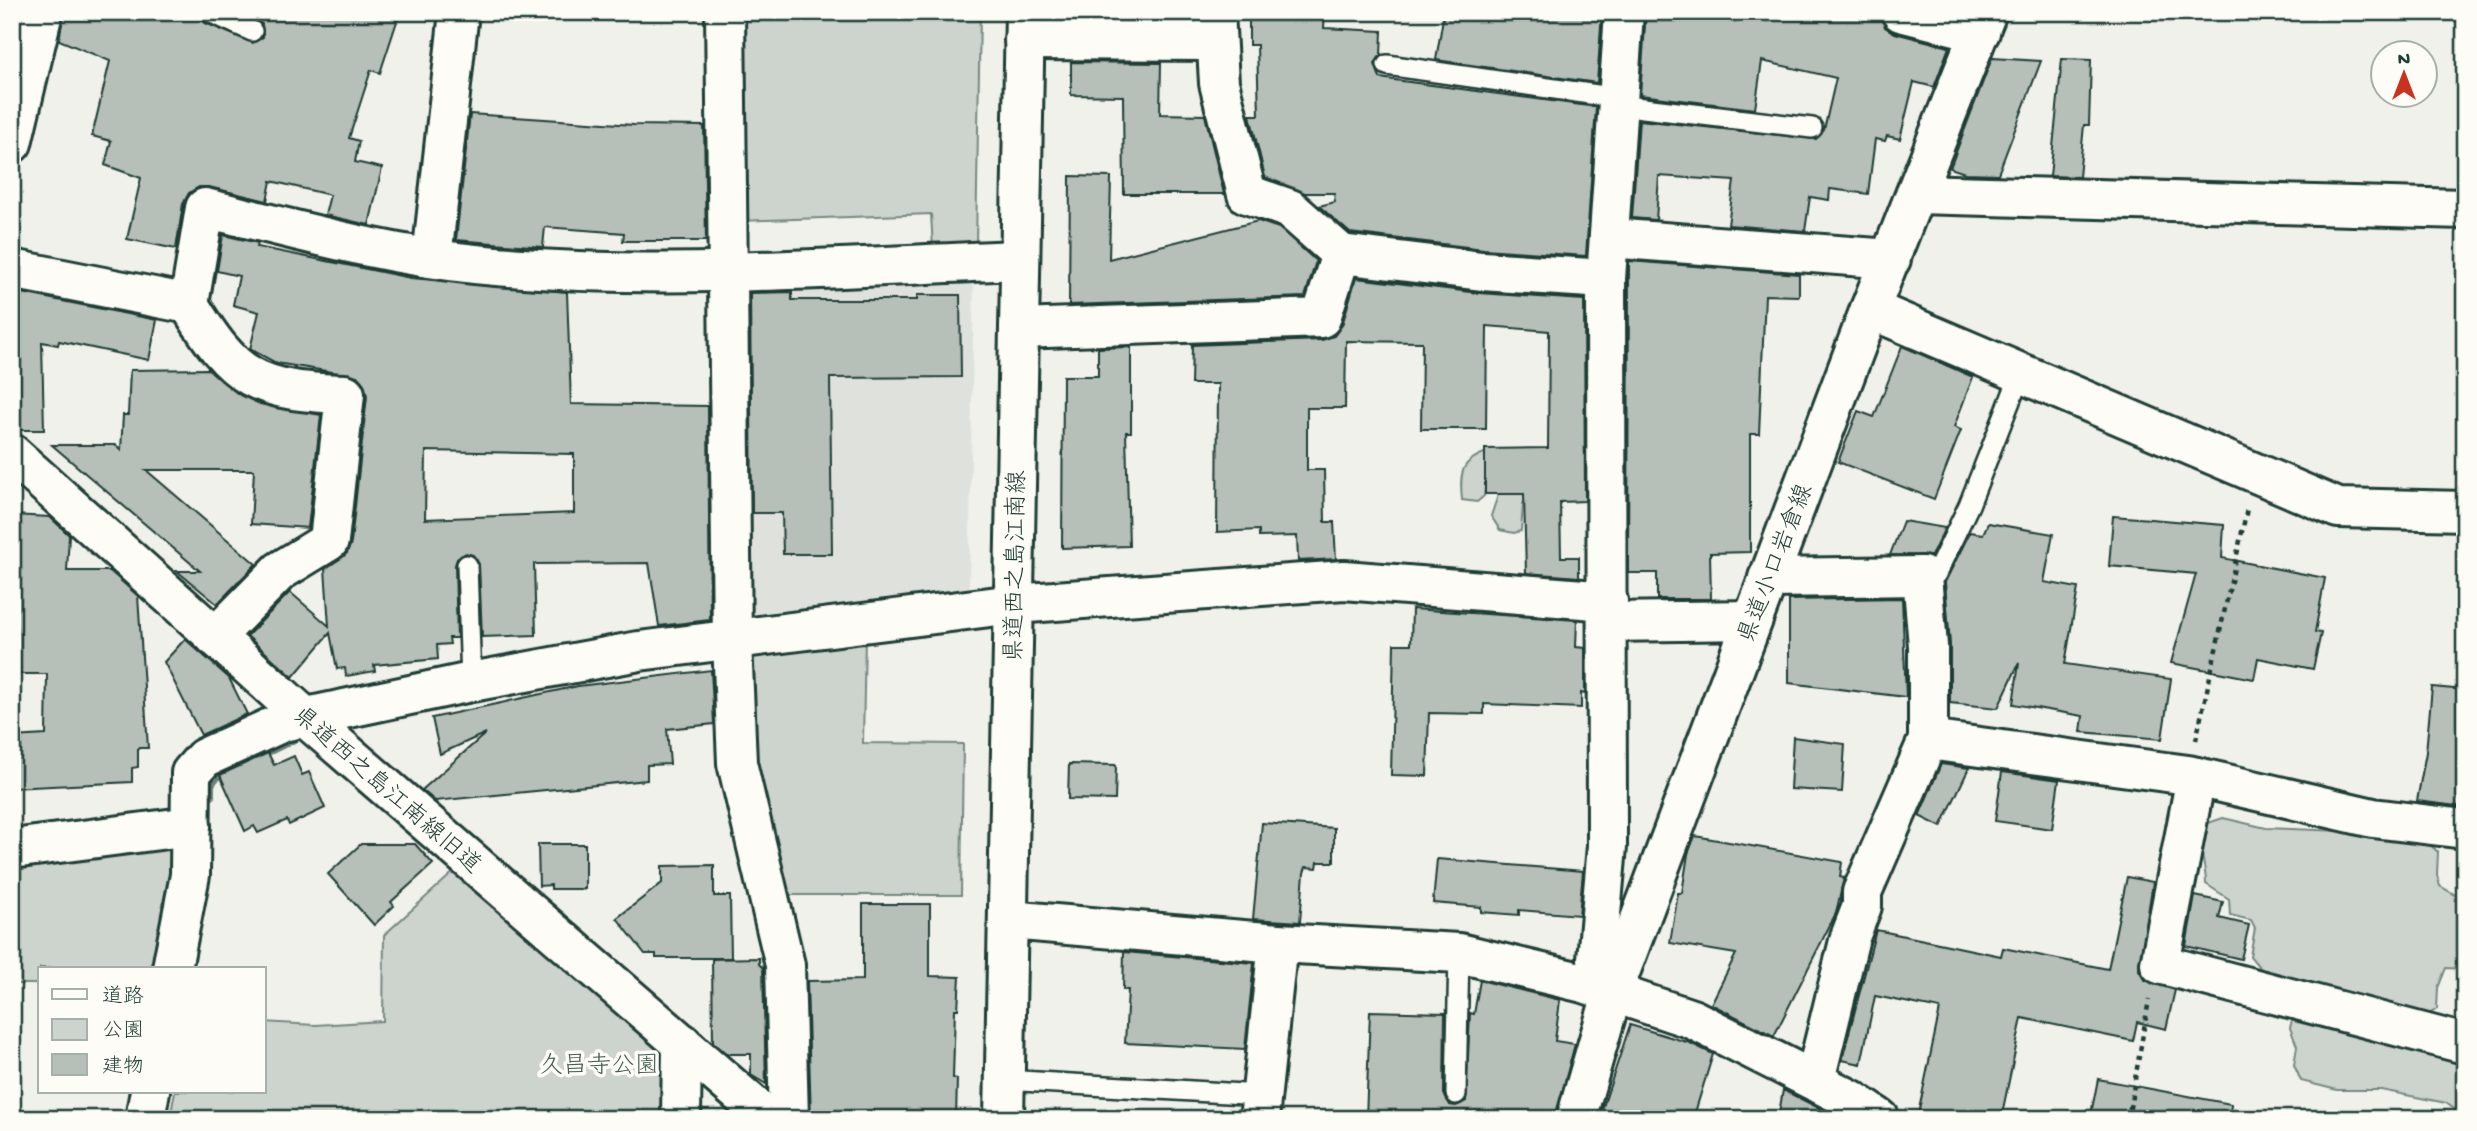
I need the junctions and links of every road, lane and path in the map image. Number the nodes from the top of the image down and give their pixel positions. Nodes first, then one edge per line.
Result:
1 (43, 12) edge
2 (210, 12) edge
3 (459, 12) edge
4 (724, 12) edge
5 (1624, 12) edge
6 (1901, 12) edge
7 (1983, 22) edge
8 (1025, 26) edge
9 (1215, 27) edge
10 (252, 31) dead end
11 (1387, 65) dead end
12 (1618, 101) junction
13 (1812, 128) dead end
14 (12, 143) edge
15 (1916, 194) junction
16 (2465, 209) edge
17 (1609, 238) junction
18 (1341, 254) junction
19 (432, 258) junction
20 (1891, 259) junction
21 (1020, 260) junction
22 (12, 269) edge
23 (727, 271) junction
24 (1606, 279) junction
25 (189, 304) junction
26 (1870, 309) junction
27 (1019, 329) junction
28 (2021, 373) junction
29 (12, 454) edge
30 (2255, 473) junction
31 (2465, 511) edge
32 (467, 565) dead end
33 (1922, 576) junction
34 (1768, 578) junction
35 (1014, 604) junction
36 (1608, 611) junction
37 (1752, 620) junction
38 (215, 636) junction
39 (732, 640) junction
40 (471, 682) junction
41 (306, 718) junction
42 (1928, 740) junction
43 (2192, 776) junction
44 (191, 826) junction
45 (2465, 829) edge
46 (12, 849) edge
47 (1008, 920) junction
48 (1278, 943) junction
49 (1459, 953) junction
50 (2160, 964) junction
51 (173, 967) edge
52 (1613, 991) junction
53 (682, 1043) junction
54 (2465, 1044) edge
55 (1005, 1080) junction
56 (1815, 1080) junction
57 (150, 1092) edge
58 (1456, 1094) dead end
59 (1260, 1107) edge
60 (145, 1119) edge
61 (681, 1119) edge
62 (769, 1119) edge
63 (789, 1119) edge
64 (1004, 1119) edge
65 (1576, 1119) edge
66 (1880, 1119) edge
67 (2128, 1119) edge

1 - 14 street
2 - 10 lane
3 - 19 street
4 - 23 street
5 - 12 street
6 - 7 street
7 - 15 street, 県道小口岩倉線
8 - 9 street
8 - 21 street, 県道西之島江南線
9 - 18 street
11 - 12 lane
12 - 13 lane
12 - 17 street
15 - 16 street
15 - 20 street, 県道小口岩倉線
17 - 20 street
17 - 24 street
18 - 24 street
18 - 27 street
19 - 23 street
19 - 25 street
20 - 26 street, 県道小口岩倉線
21 - 23 street
21 - 27 street, 県道西之島江南線
22 - 25 street
23 - 39 street
24 - 36 street
25 - 38 street
26 - 28 street
26 - 34 street, 県道小口岩倉線
27 - 35 street, 県道西之島江南線
28 - 30 street
28 - 33 lane
29 - 38 street, 県道西之島江南線旧道
30 - 31 street
30 - 43 path
32 - 40 lane
33 - 34 street
33 - 42 street
34 - 37 street, 県道小口岩倉線
35 - 36 street
35 - 39 street
35 - 47 street, 県道西之島江南線
36 - 37 street
36 - 52 street
37 - 52 street, 県道小口岩倉線
38 - 41 street, 県道西之島江南線旧道
39 - 40 street
39 - 63 street
40 - 41 street
41 - 44 street
41 - 53 street, 県道西之島江南線旧道
42 - 43 street
42 - 56 street
43 - 45 street
43 - 50 street
44 - 46 street
44 - 51 street
47 - 48 street
47 - 55 street, 県道西之島江南線
48 - 49 street
48 - 59 street
49 - 52 street
49 - 58 lane
50 - 54 street
50 - 67 path
52 - 56 street
52 - 65 street, 県道小口岩倉線
53 - 61 street
53 - 62 street, 県道西之島江南線旧道
55 - 59 lane
55 - 64 street, 県道西之島江南線
56 - 66 street
57 - 60 street

